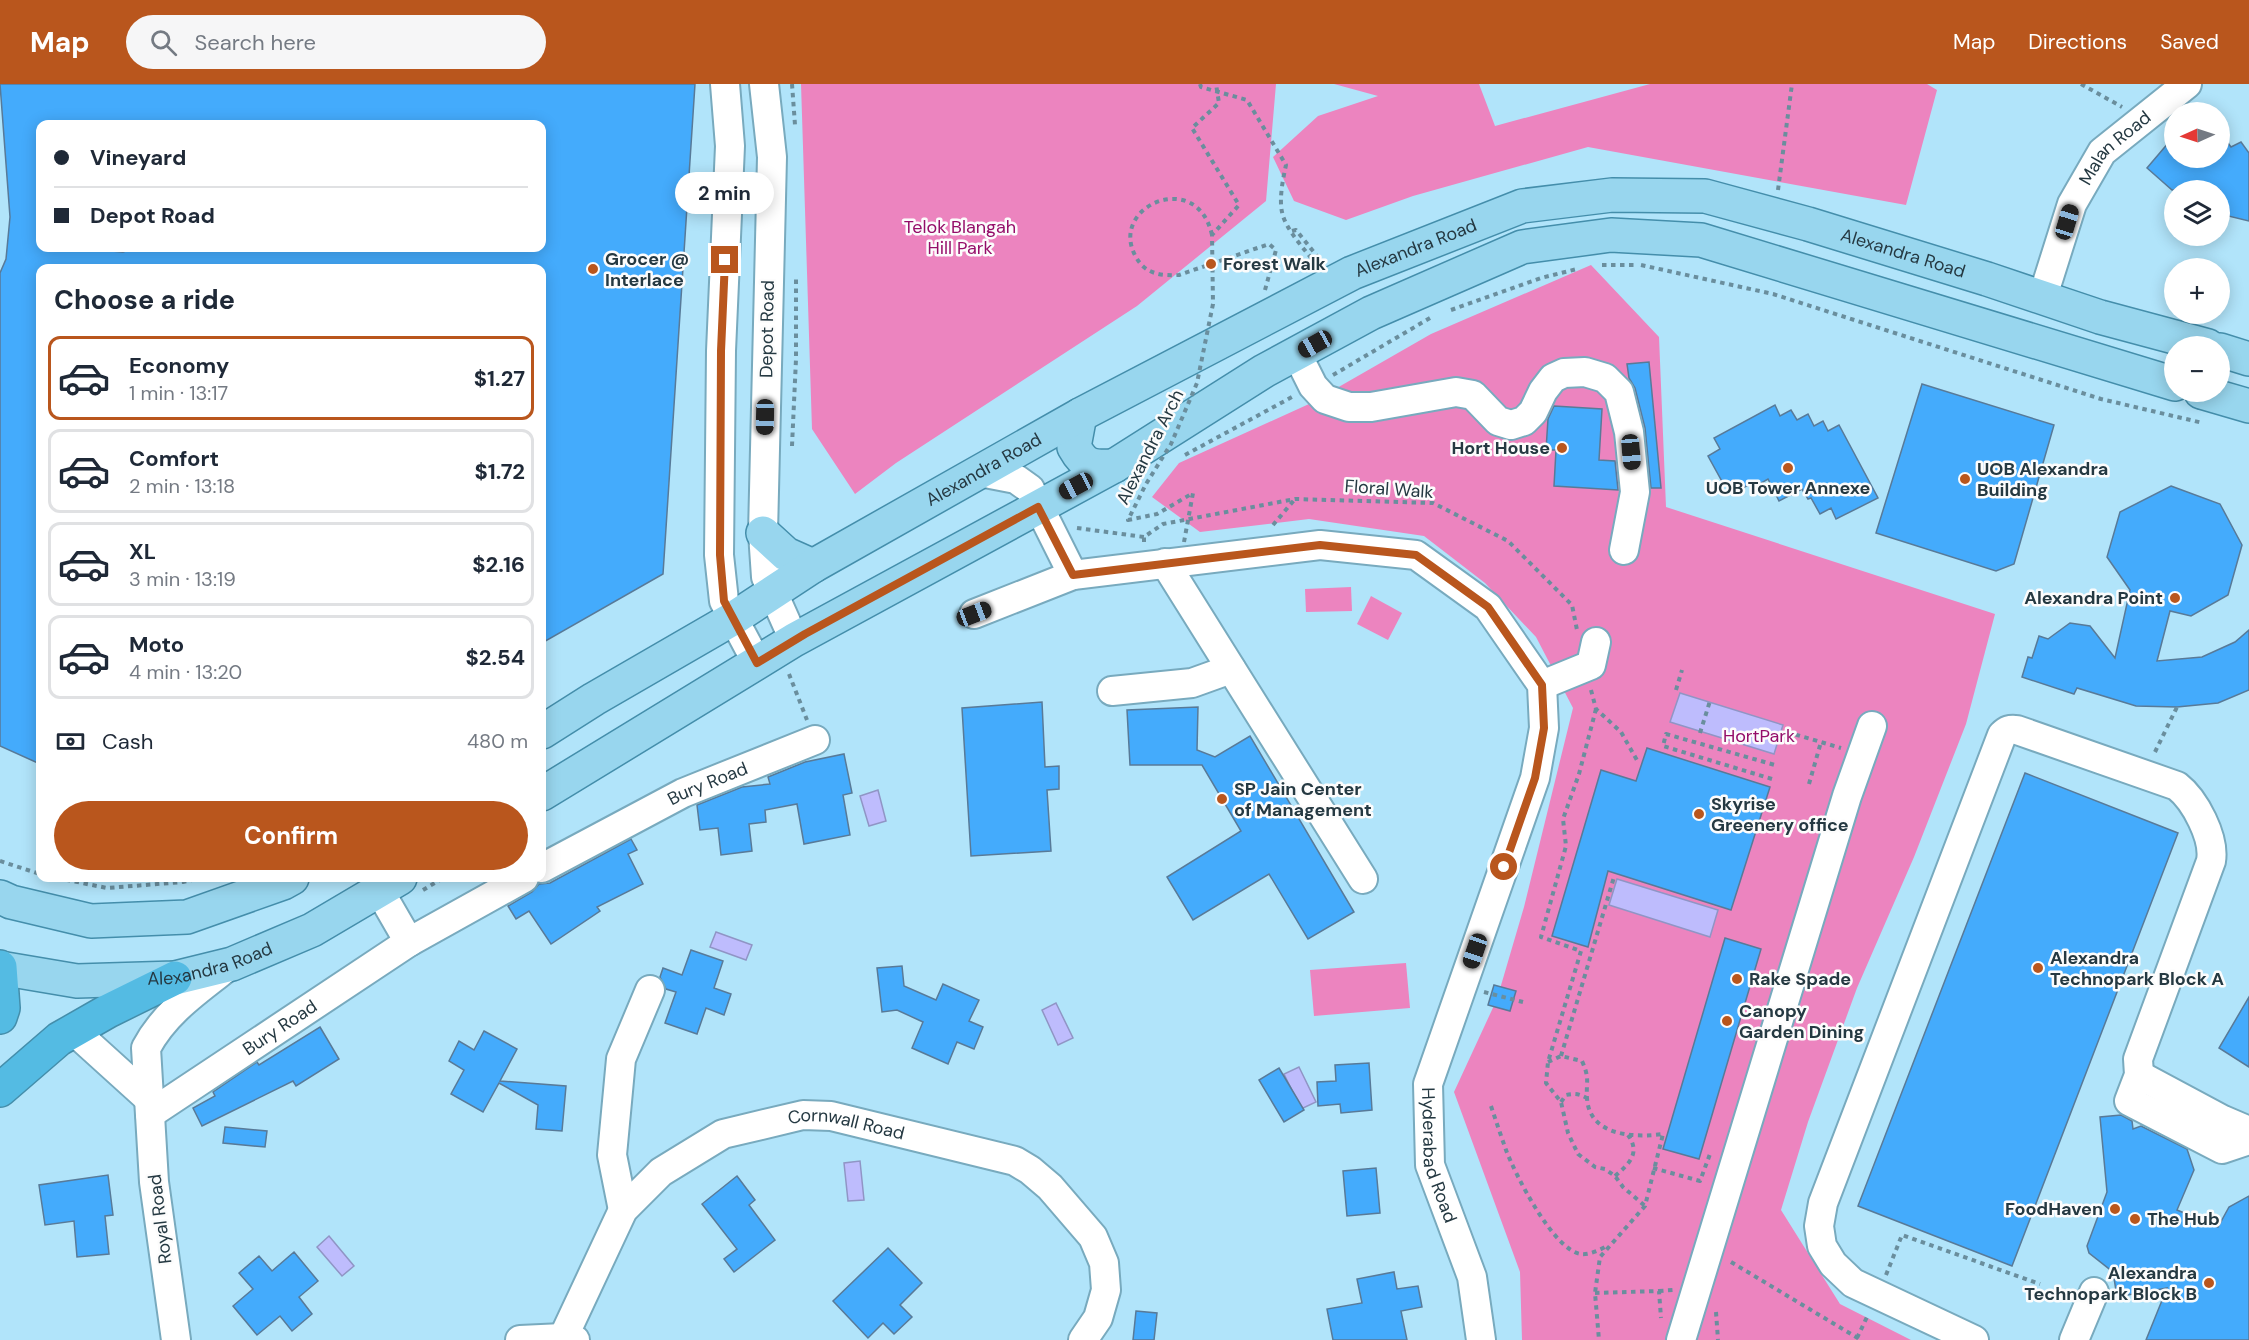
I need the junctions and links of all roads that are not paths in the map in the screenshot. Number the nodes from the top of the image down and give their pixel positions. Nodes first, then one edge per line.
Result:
1 (725, 84) edge
2 (764, 84) edge
3 (2187, 84) edge
4 (2043, 296) junction
5 (2100, 317) junction
6 (2171, 336) edge
7 (2230, 353) edge
8 (1297, 354) junction
9 (2249, 359) edge
10 (2143, 374) junction
11 (2164, 381) edge
12 (2249, 406) edge
13 (2203, 407) edge
14 (1080, 415) junction
15 (1114, 466) junction
16 (980, 472) junction
17 (1042, 515) junction
18 (763, 533) junction
19 (1624, 550) dead end
20 (1161, 552) junction
21 (813, 566) junction
22 (1073, 575) junction
23 (772, 592) junction
24 (974, 614) dead end
25 (734, 618) junction
26 (794, 640) junction
27 (1591, 655) road end
28 (768, 669) junction
29 (1231, 669) junction
30 (1542, 685) junction
31 (1112, 691) dead end
32 (1872, 726) dead end
33 (546, 729) edge
34 (814, 740) road end
35 (546, 792) edge
36 (546, 866) edge
37 (1363, 879) dead end
38 (285, 882) edge
39 (517, 882) edge
40 (390, 884) edge
41 (0, 897) edge
42 (409, 942) junction
43 (232, 964) junction
44 (0, 968) edge
45 (175, 978) junction
46 (650, 990) dead end
47 (0, 1017) edge
48 (74, 1031) junction
49 (2139, 1075) junction
50 (0, 1090) edge
51 (149, 1106) junction
52 (2249, 1131) edge
53 (2249, 1140) edge
54 (623, 1210) junction
55 (2094, 1292) dead end
56 (569, 1339) edge
57 (176, 1340) edge
58 (520, 1340) edge
59 (1083, 1340) edge
60 (1481, 1340) edge
61 (1681, 1340) edge
62 (1974, 1340) edge
63 (2074, 1340) edge

1 - 25 street
2 - 18 street, Depot Road
3 - 4 street, Malan Road
4 - 5 main road, Alexandra Road
4 - 14 main road, Alexandra Road
5 - 6 main road, Alexandra Road
5 - 10 main road
7 - 9 main road
8 - 10 main road
8 - 15 main road
8 - 19 street
10 - 11 main road
12 - 13 main road
14 - 15 main road
14 - 16 main road, Alexandra Road
15 - 17 main road
16 - 17 street
16 - 21 main road, Alexandra Road
17 - 22 street
17 - 26 main road
18 - 21 main road
18 - 23 street, Depot Road
20 - 22 street
20 - 29 street
20 - 30 street
21 - 23 main road, Alexandra Road
22 - 24 street
23 - 25 main road, Alexandra Road
23 - 26 street, Depot Road
25 - 28 street
25 - 33 main road, Alexandra Road
26 - 28 main road
27 - 30 street
28 - 35 main road
29 - 31 street
29 - 37 street
30 - 60 street, Hyderabad Road
32 - 61 street
34 - 36 street, Bury Road
38 - 41 main road
39 - 42 street, Bury Road
40 - 42 street
40 - 43 main road, Alexandra Road
42 - 51 street, Bury Road
43 - 45 main road, Alexandra Road
43 - 51 street, Royal Road
44 - 45 main road, Alexandra Road
44 - 47 highway
45 - 48 highway
46 - 54 street
48 - 50 highway
48 - 51 street
49 - 52 street
49 - 53 street
49 - 62 street
51 - 57 street, Royal Road
54 - 56 street, Cornwall Road
54 - 59 street, Cornwall Road
55 - 63 street
56 - 58 street, Cornwall Road

